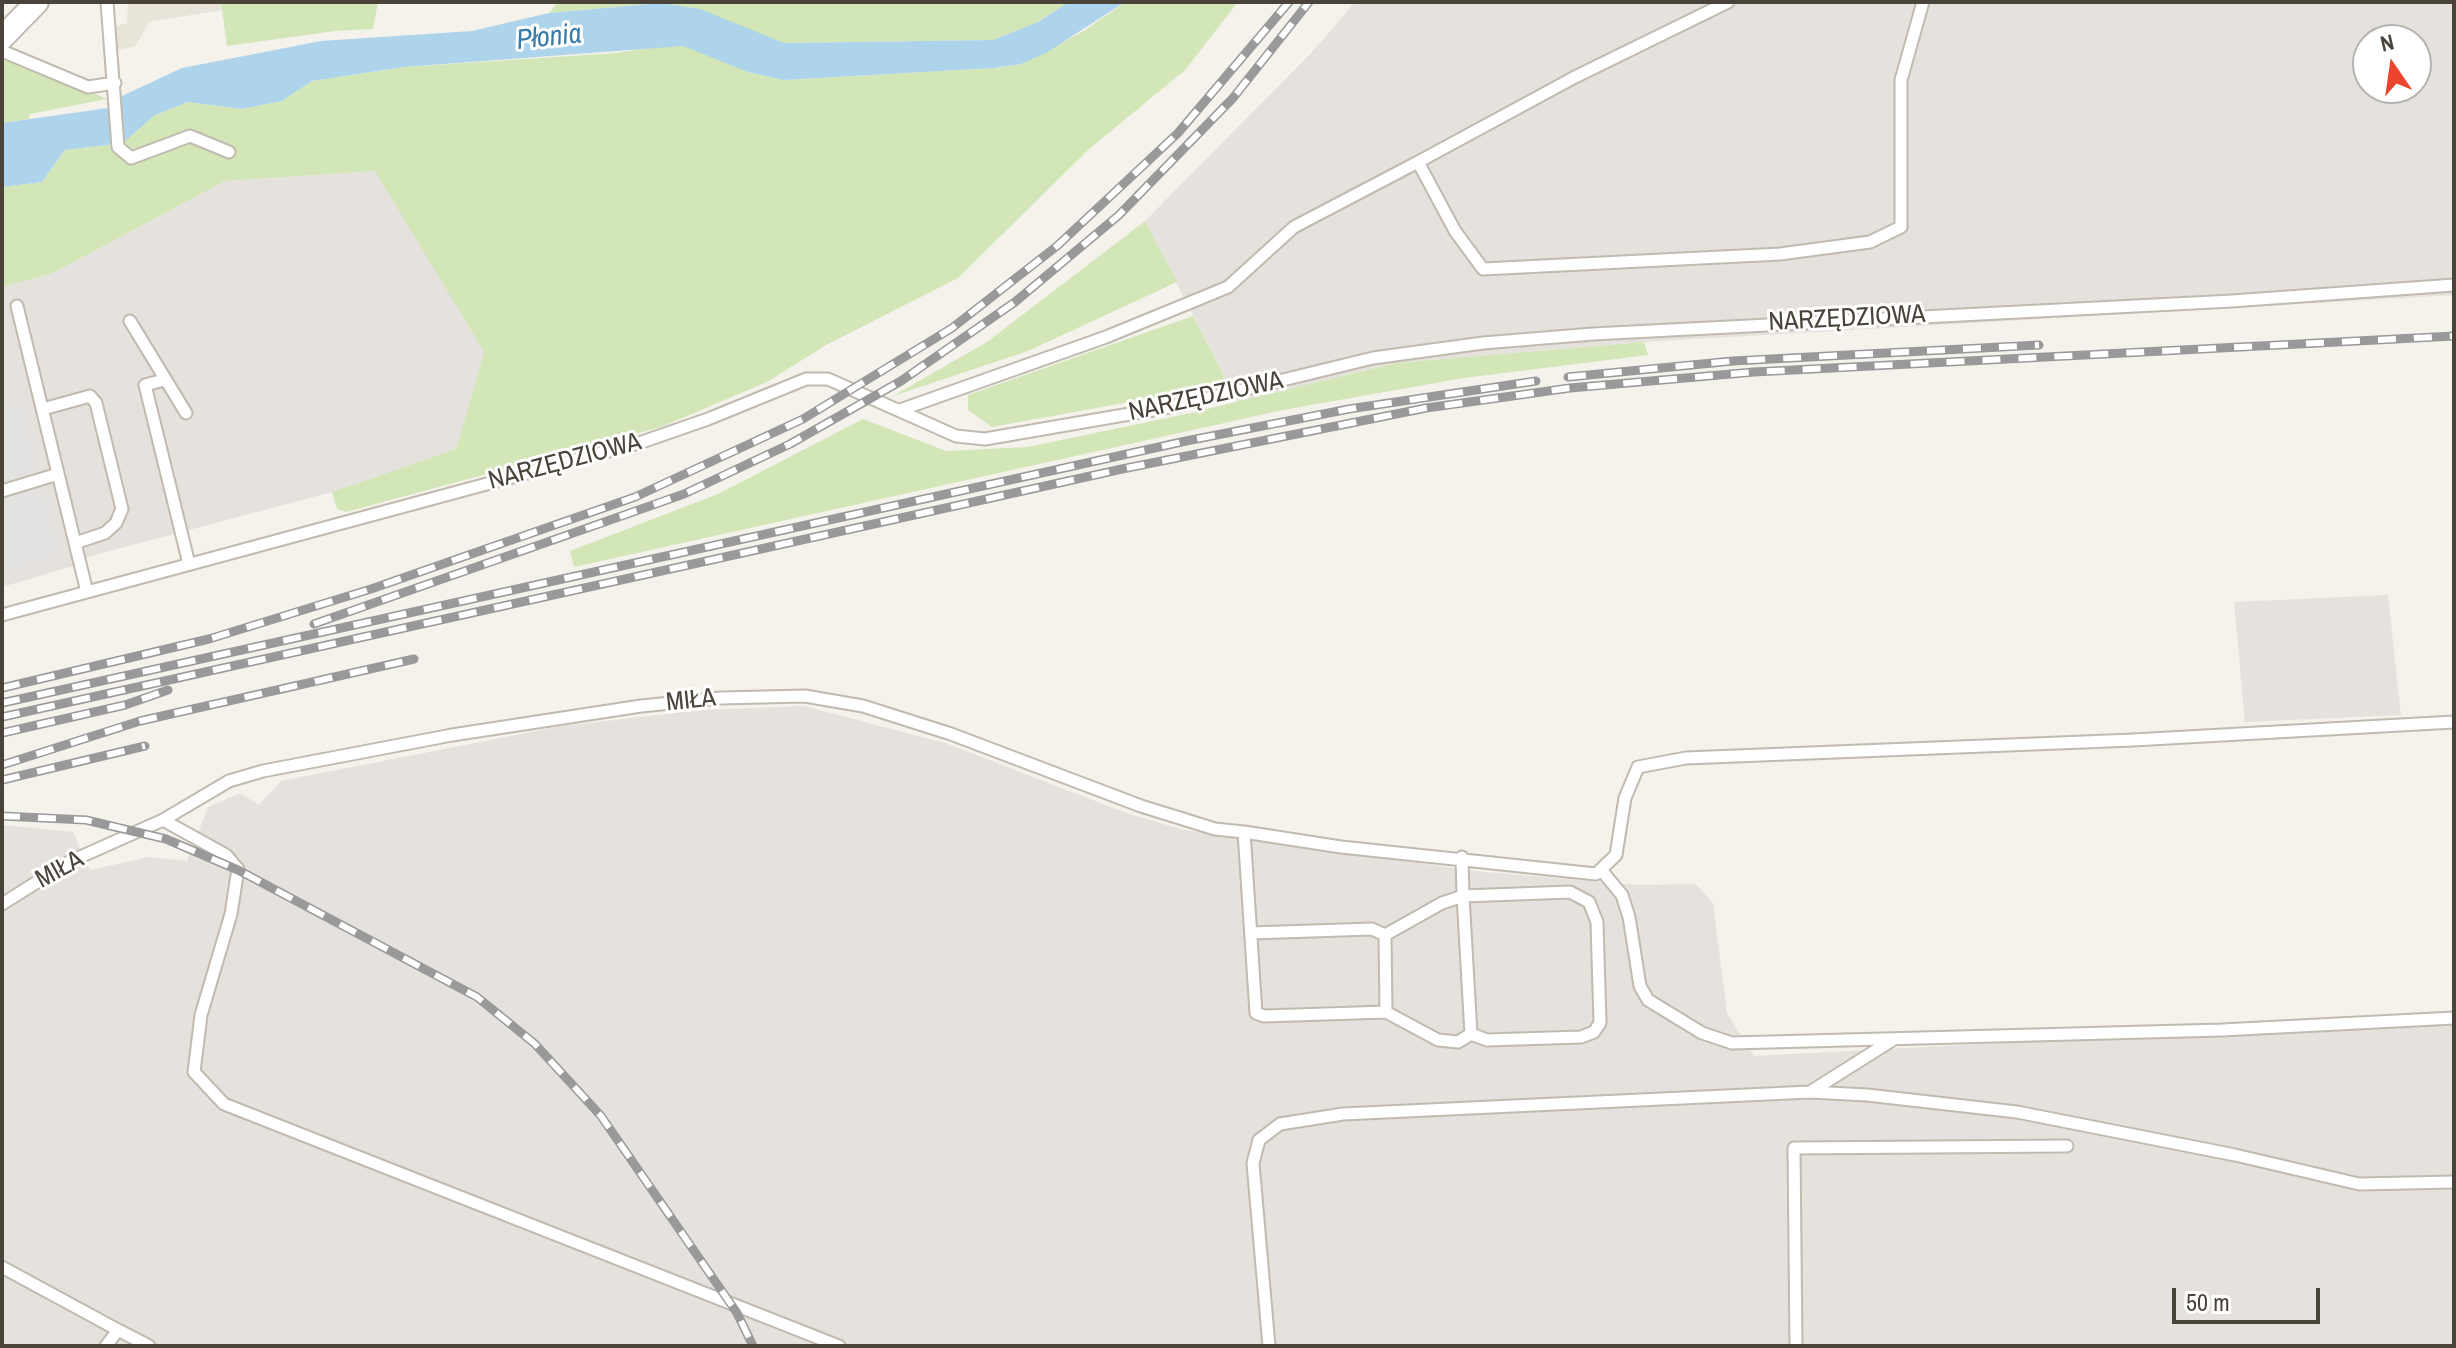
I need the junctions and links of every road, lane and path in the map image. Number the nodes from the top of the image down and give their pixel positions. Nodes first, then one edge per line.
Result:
1 (37, 2) edge
2 (107, 2) edge
3 (1728, 2) edge
4 (1923, 2) edge
5 (2, 38) edge
6 (2, 51) edge
7 (115, 83) junction
8 (229, 152) dead end
9 (1418, 162) junction
10 (2454, 285) edge
11 (17, 306) dead end
12 (130, 321) dead end
13 (164, 380) junction
14 (43, 409) junction
15 (900, 410) junction
16 (186, 413) dead end
17 (58, 474) junction
18 (2, 491) edge
19 (75, 543) junction
20 (189, 564) junction
21 (87, 592) junction
22 (2, 615) edge
23 (2454, 722) edge
24 (163, 820) junction
25 (1244, 832) junction
26 (1462, 857) junction
27 (1602, 871) junction
28 (1463, 896) junction
29 (2, 904) edge
30 (1251, 933) junction
31 (1385, 935) junction
32 (1386, 1012) junction
33 (2454, 1018) edge
34 (1471, 1034) junction
35 (1894, 1039) junction
36 (1810, 1092) junction
37 (2067, 1146) dead end
38 (2454, 1182) edge
39 (2, 1267) edge
40 (118, 1330) junction
41 (106, 1346) edge
42 (149, 1346) edge
43 (839, 1346) edge
44 (1269, 1346) edge
45 (1796, 1346) edge

1 - 5 street
2 - 7 lane
3 - 9 lane
4 - 9 lane
6 - 7 lane
7 - 8 lane
9 - 15 lane
10 - 15 lane, NARZĘDZIOWA
11 - 14 lane
12 - 13 lane
13 - 16 lane
13 - 20 lane
14 - 17 lane
14 - 19 lane
15 - 20 lane, NARZĘDZIOWA
17 - 18 lane
17 - 19 lane
19 - 21 lane
20 - 21 lane, NARZĘDZIOWA
21 - 22 lane, NARZĘDZIOWA
23 - 27 lane
24 - 25 lane, MIŁA
24 - 29 lane, MIŁA
24 - 43 lane
25 - 26 lane, MIŁA
25 - 30 lane
26 - 27 lane, MIŁA
26 - 28 lane
27 - 35 lane
28 - 31 lane
28 - 34 lane
28 - 34 lane
30 - 31 lane
30 - 32 lane
31 - 32 lane
32 - 34 lane
33 - 35 lane
35 - 36 lane
36 - 38 lane
36 - 44 lane
37 - 45 lane
39 - 40 lane
40 - 41 lane
40 - 42 lane

